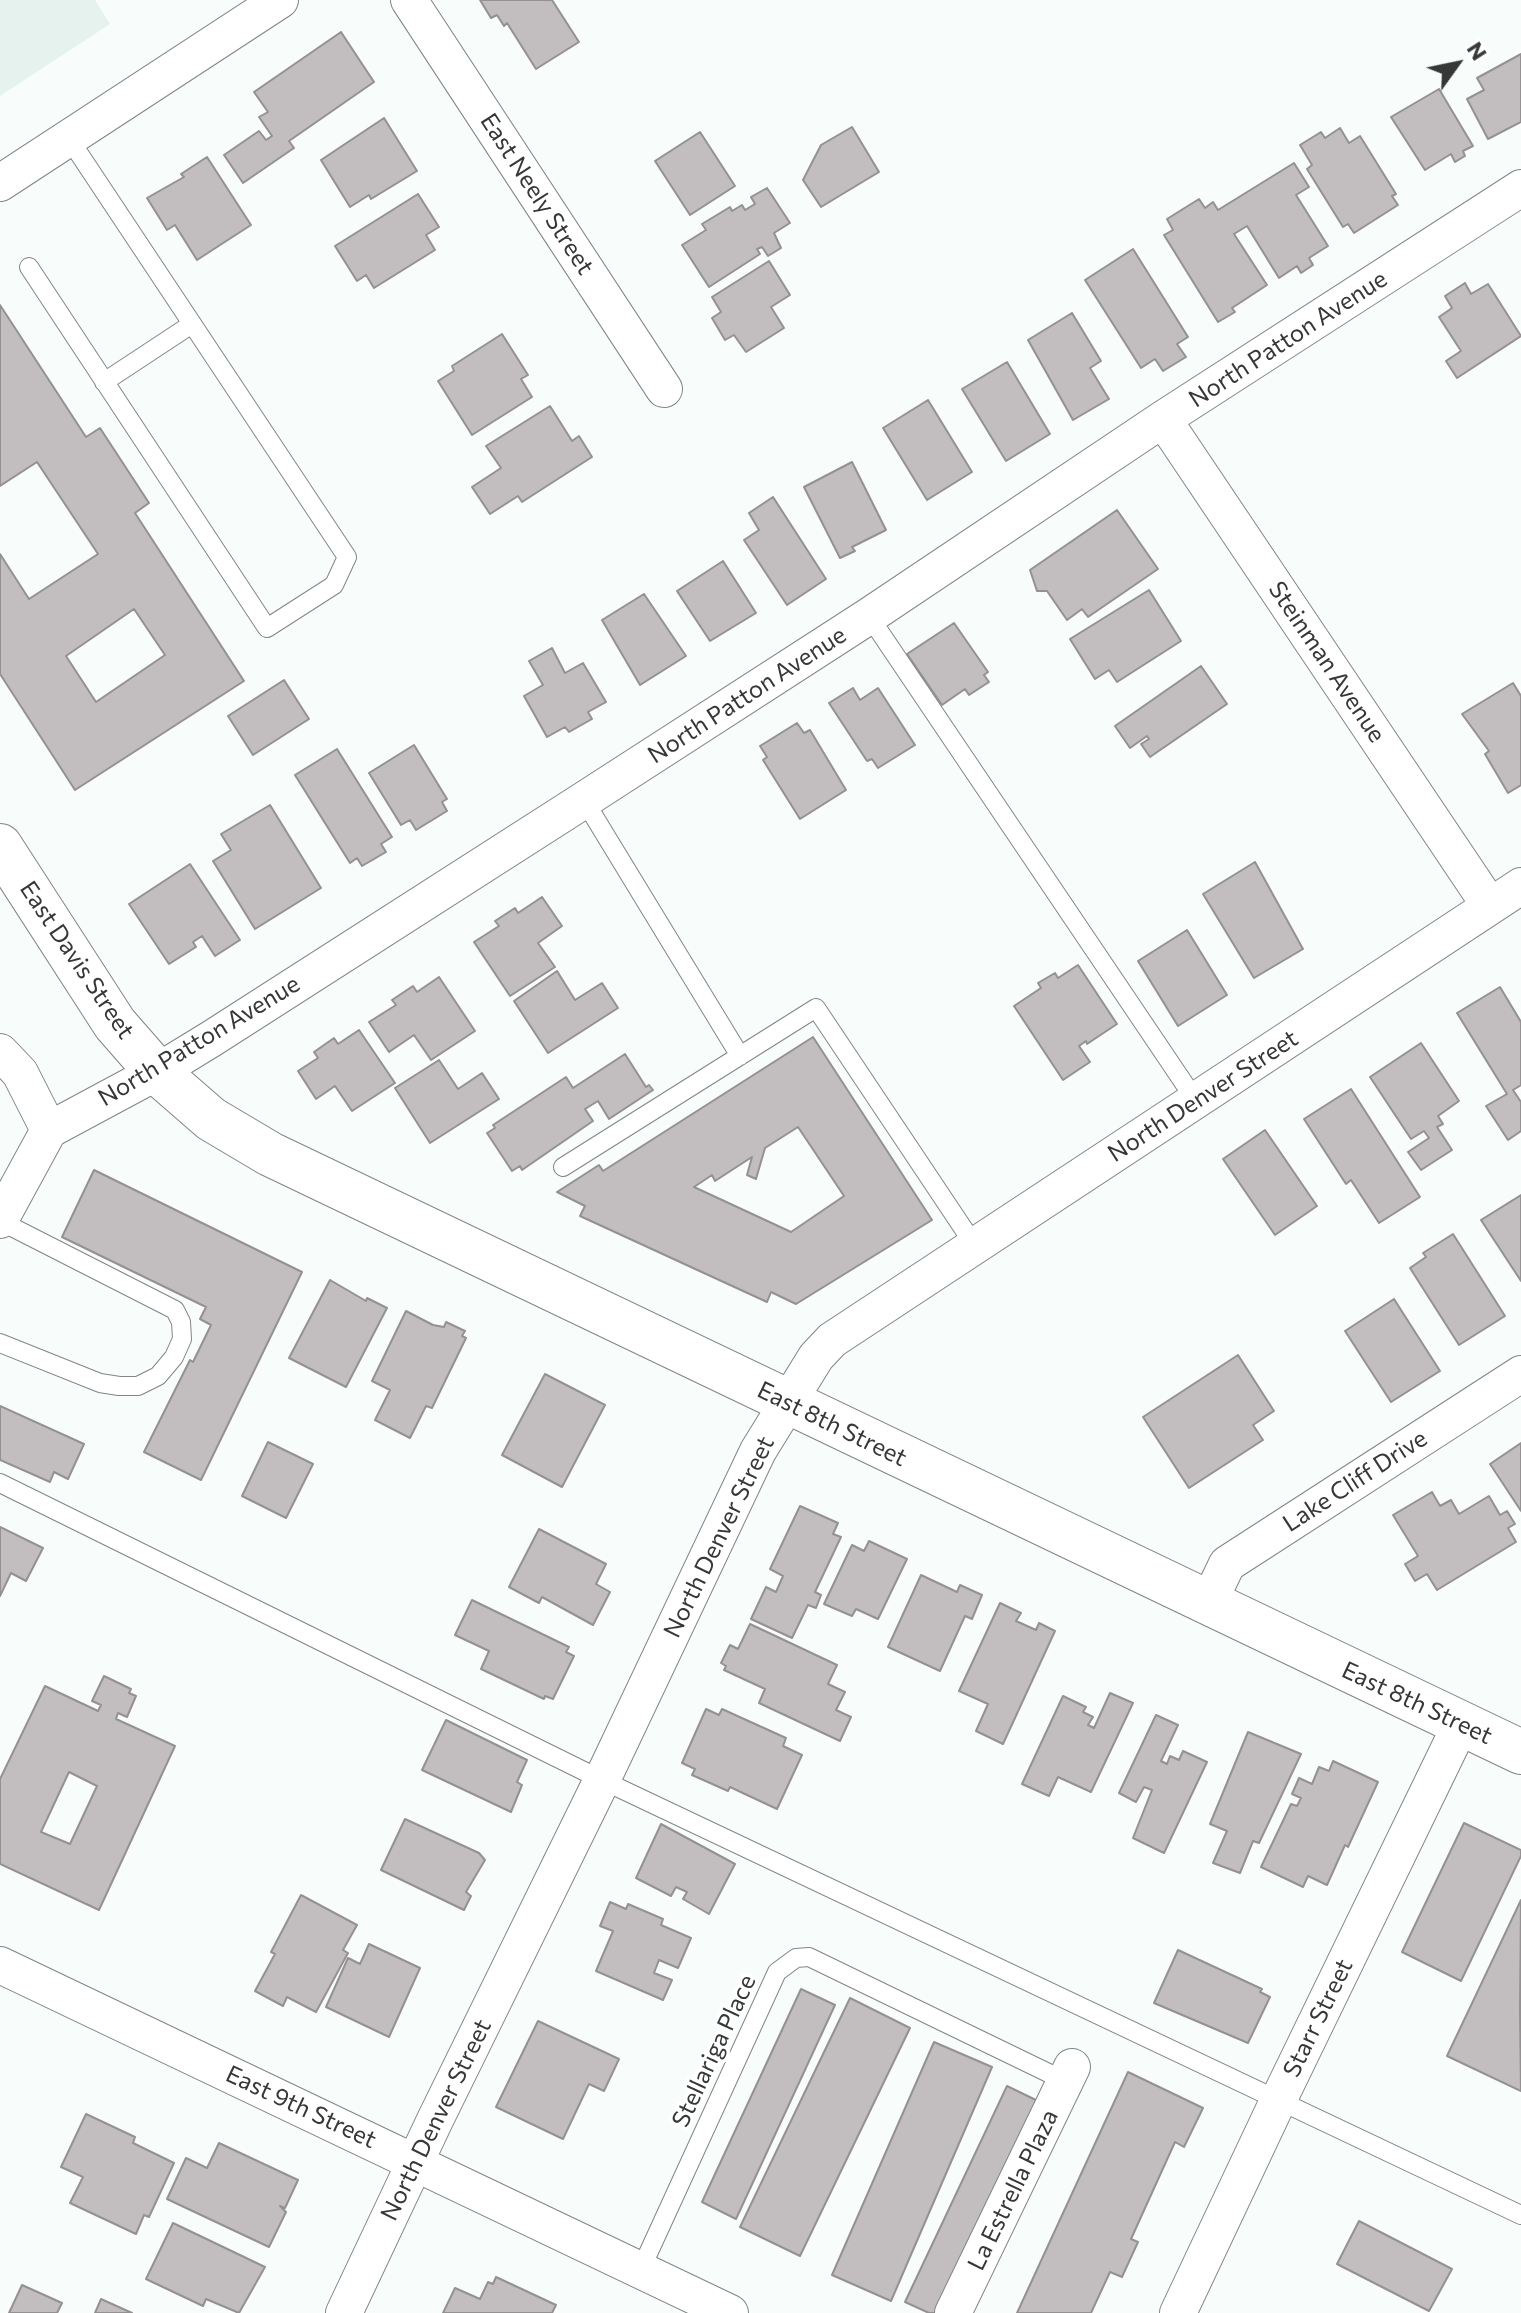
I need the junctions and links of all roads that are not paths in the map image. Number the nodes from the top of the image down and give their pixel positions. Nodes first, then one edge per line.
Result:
1 (280, 0) edge
2 (409, 0) edge
3 (68, 137) junction
4 (0, 183) edge
5 (1521, 188) edge
6 (29, 267) dead end
7 (192, 324) junction
8 (104, 382) junction
9 (664, 389) dead end
10 (1163, 419) junction
11 (869, 616) junction
12 (584, 800) junction
13 (0, 846) edge
14 (1521, 886) edge
15 (1490, 906) junction
16 (0, 1052) edge
17 (740, 1056) junction
18 (157, 1072) junction
19 (1196, 1101) junction
20 (49, 1130) junction
21 (563, 1167) dead end
22 (0, 1221) edge
23 (975, 1246) junction
24 (0, 1343) edge
25 (1521, 1374) edge
26 (786, 1402) junction
27 (0, 1483) edge
28 (1208, 1604) junction
29 (1461, 1724) junction
30 (1521, 1752) edge
31 (602, 1780) junction
32 (0, 1965) edge
33 (1069, 2074) joint
34 (1278, 2101) junction
35 (415, 2162) junction
36 (1521, 2215) edge
37 (641, 2269) junction
38 (344, 2313) edge
39 (730, 2313) edge
40 (953, 2313) edge
41 (1178, 2313) edge

1 - 3 street
2 - 9 street, East Neely Street
3 - 4 street
3 - 7 lane
5 - 10 street, North Patton Avenue
6 - 8 lane
7 - 8 lane
7 - 8 lane
10 - 11 street, North Patton Avenue
10 - 15 street, Steinman Avenue
11 - 12 street, North Patton Avenue
11 - 19 lane
12 - 17 lane
12 - 18 street, North Patton Avenue
13 - 18 main road, East Davis Street
14 - 15 street, North Denver Street
15 - 19 street, North Denver Street
16 - 20 street
17 - 21 lane
17 - 23 lane
18 - 20 street, North Patton Avenue
18 - 26 main road, East 8th Street
19 - 23 street, North Denver Street
20 - 22 street
22 - 24 lane
23 - 26 street, North Denver Street
25 - 28 street, Lake Cliff Drive
26 - 28 main road, East 8th Street
26 - 31 street, North Denver Street
27 - 31 lane
28 - 29 main road, East 8th Street
29 - 30 main road, East 8th Street
29 - 34 street, Starr Street
31 - 34 lane
31 - 35 street, North Denver Street
32 - 35 street, East 9th Street
33 - 37 lane, Stellariga Place
33 - 40 street, La Estrella Plaza
34 - 36 lane
34 - 41 street, Starr Street
35 - 37 street, East 9th Street
35 - 38 street, North Denver Street
37 - 39 street, East 9th Street

